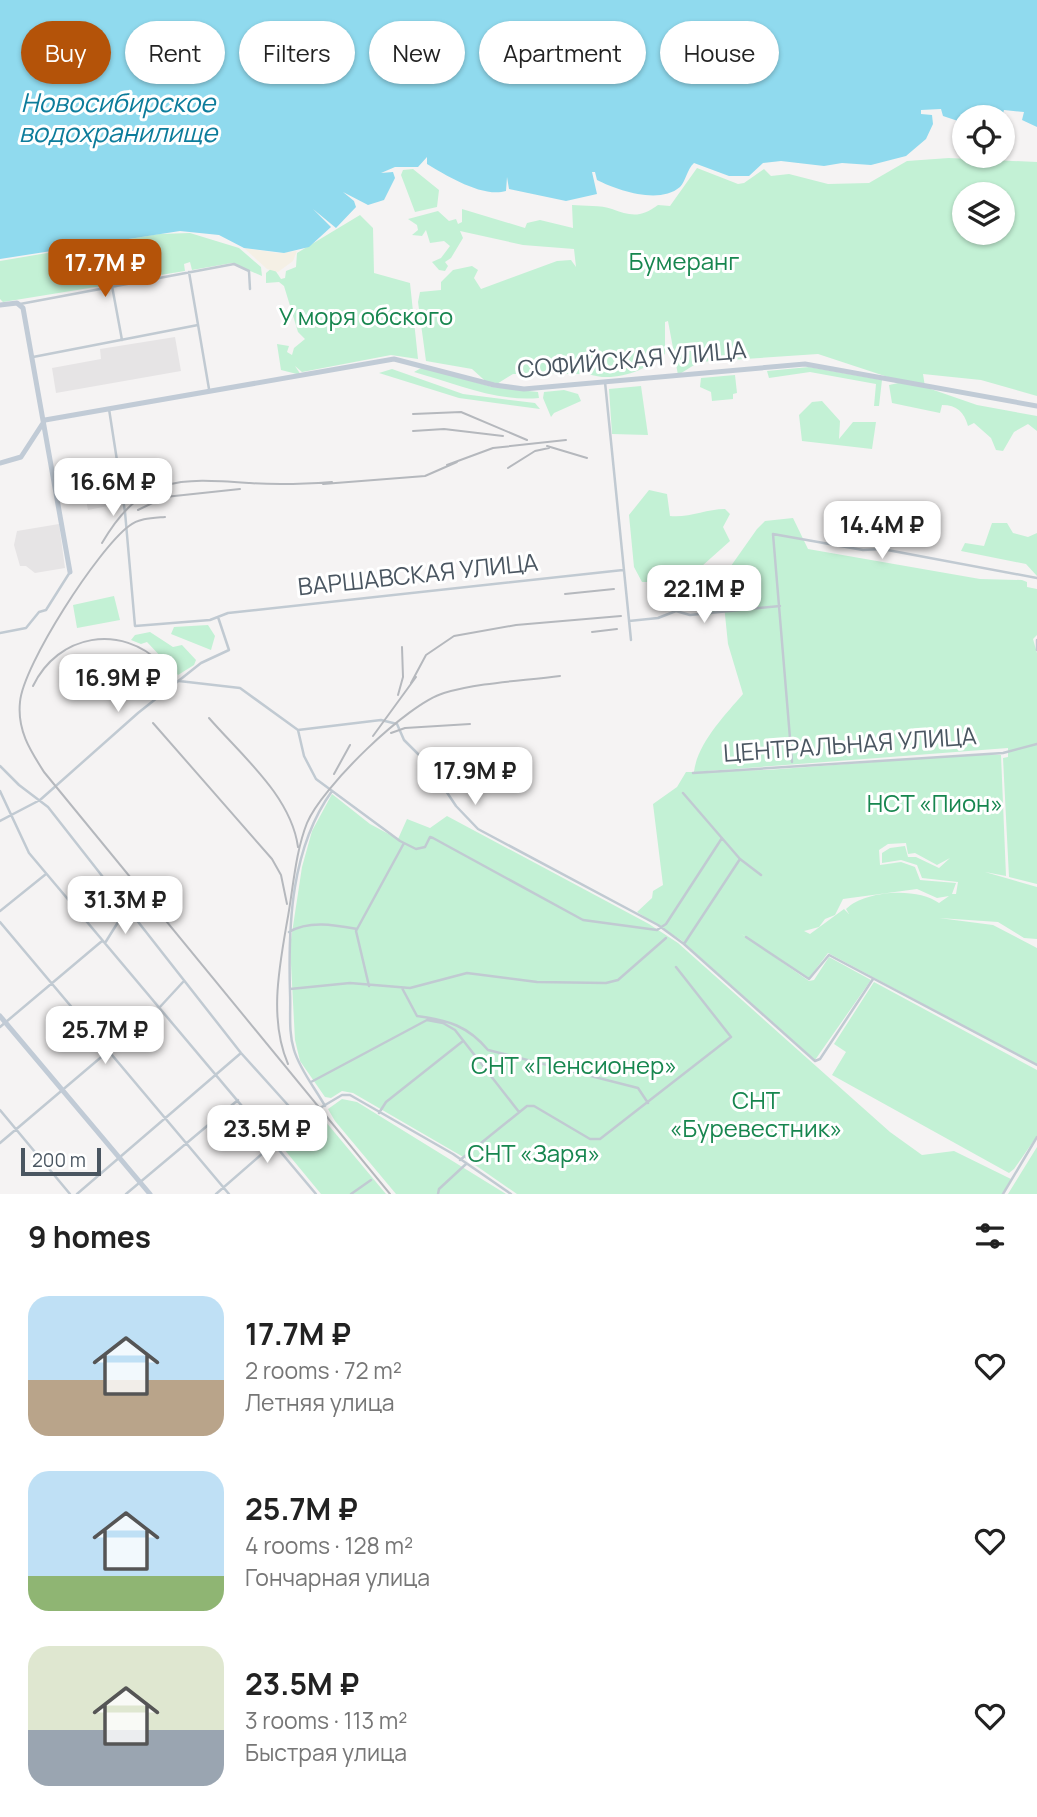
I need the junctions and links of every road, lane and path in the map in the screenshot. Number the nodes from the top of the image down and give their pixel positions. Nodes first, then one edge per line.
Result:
1 (189, 272) junction
2 (112, 286) junction
3 (250, 289) dead end
4 (20, 304) junction
5 (0, 305) edge
6 (198, 325) junction
7 (122, 340) junction
8 (33, 357) junction
9 (605, 382) junction
10 (209, 390) junction
11 (1037, 406) edge
12 (109, 409) junction
13 (45, 420) junction
14 (0, 463) edge
15 (623, 570) junction
16 (70, 572) joint
17 (1037, 578) edge
18 (780, 606) junction
19 (218, 618) junction
20 (629, 621) junction
21 (0, 633) edge
22 (631, 640) dead end
23 (1037, 640) edge
24 (1037, 650) edge
25 (179, 681) junction
26 (298, 730) junction
27 (1037, 744) edge
28 (792, 762) dead end
29 (0, 766) edge
30 (693, 773) dead end
31 (0, 791) edge
32 (332, 791) junction
33 (683, 793) dead end
34 (40, 800) junction
35 (10, 817) junction
36 (0, 821) edge
37 (722, 838) junction
38 (404, 843) junction
39 (740, 859) junction
40 (46, 874) junction
41 (761, 875) dead end
42 (0, 911) edge
43 (130, 911) junction
44 (0, 922) edge
45 (660, 928) junction
46 (357, 929) junction
47 (289, 932) junction
48 (666, 937) dead end
49 (746, 937) dead end
50 (103, 942) junction
51 (684, 944) junction
52 (676, 967) dead end
53 (873, 979) junction
54 (184, 981) junction
55 (51, 984) junction
56 (369, 986) junction
57 (402, 988) junction
58 (290, 989) junction
59 (159, 1008) junction
60 (0, 1016) edge
61 (3, 1025) edge
62 (463, 1041) junction
63 (108, 1051) junction
64 (240, 1052) junction
65 (1037, 1065) edge
66 (217, 1075) junction
67 (311, 1082) junction
68 (62, 1090) junction
69 (238, 1100) junction
70 (648, 1103) junction
71 (326, 1106) junction
72 (0, 1110) edge
73 (519, 1112) junction
74 (379, 1113) junction
75 (303, 1118) junction
76 (165, 1119) junction
77 (16, 1129) junction
78 (1037, 1137) edge
79 (0, 1143) edge
80 (186, 1143) junction
81 (274, 1144) junction
82 (120, 1158) junction
83 (460, 1160) junction
84 (466, 1164) junction
85 (371, 1180) dead end
86 (140, 1183) junction
87 (223, 1188) junction
88 (312, 1189) junction
89 (70, 1194) edge
90 (77, 1194) edge
91 (127, 1194) edge
92 (150, 1194) edge
93 (216, 1194) edge
94 (229, 1194) edge
95 (306, 1194) edge
96 (316, 1194) edge
97 (351, 1194) edge
98 (438, 1194) edge
99 (511, 1194) edge
100 (1003, 1194) edge

1 - 2 street
1 - 3 street
1 - 6 street
2 - 4 street
2 - 7 street
4 - 5 main road
4 - 8 main road
6 - 7 street
6 - 10 street
7 - 8 street
8 - 13 main road
9 - 10 main road, СОФИЙСКАЯ УЛИЦА
9 - 11 main road, СОФИЙСКАЯ УЛИЦА
9 - 15 street
10 - 12 main road, СОФИЙСКАЯ УЛИЦА
12 - 13 main road, СОФИЙСКАЯ УЛИЦА
12 - 19 street, ВАРШАВСКАЯ УЛИЦА
13 - 14 main road
13 - 16 main road
15 - 19 street, ВАРШАВСКАЯ УЛИЦА
15 - 20 street
16 - 21 street
17 - 18 street
18 - 20 street
18 - 28 street
19 - 25 street
20 - 22 street
23 - 24 street
25 - 26 street
25 - 34 street
26 - 32 street
26 - 45 street
27 - 30 street, ЦЕНТРАЛЬНАЯ УЛИЦА
29 - 34 street
31 - 35 street
32 - 38 street
32 - 47 street
33 - 37 street
34 - 35 street
34 - 43 street
35 - 36 street
35 - 40 street
37 - 39 street
37 - 45 street
38 - 45 street
38 - 46 street
39 - 41 street
39 - 51 street
40 - 42 street
40 - 50 street
43 - 50 street
43 - 54 street
44 - 55 street
45 - 51 street
46 - 47 street
46 - 56 street
47 - 58 street
48 - 57 street
49 - 53 street
50 - 55 street
50 - 59 street
51 - 53 street
52 - 70 street
53 - 65 street
54 - 59 street
54 - 64 street
55 - 61 street
55 - 63 street
56 - 57 street
56 - 58 street
57 - 70 street
58 - 67 street
59 - 63 street
59 - 66 street
60 - 61 main road
61 - 68 main road
62 - 67 street
62 - 73 street
62 - 74 street
63 - 68 street
63 - 76 street
64 - 66 street
64 - 75 street
66 - 69 street
66 - 76 street
67 - 71 street
68 - 77 street
68 - 82 main road
69 - 80 street
69 - 81 street
70 - 73 street
71 - 74 street
71 - 75 street
72 - 77 street
73 - 83 street
74 - 83 street
75 - 81 street
76 - 80 street
76 - 82 street
77 - 79 street
77 - 89 street
78 - 100 street
80 - 86 street
80 - 87 street
81 - 87 street
81 - 88 street
82 - 86 main road
82 - 90 street
83 - 84 street
84 - 98 street
84 - 99 street
85 - 97 street
86 - 91 street
86 - 92 main road
87 - 93 street
87 - 94 street
88 - 95 street
88 - 96 street

